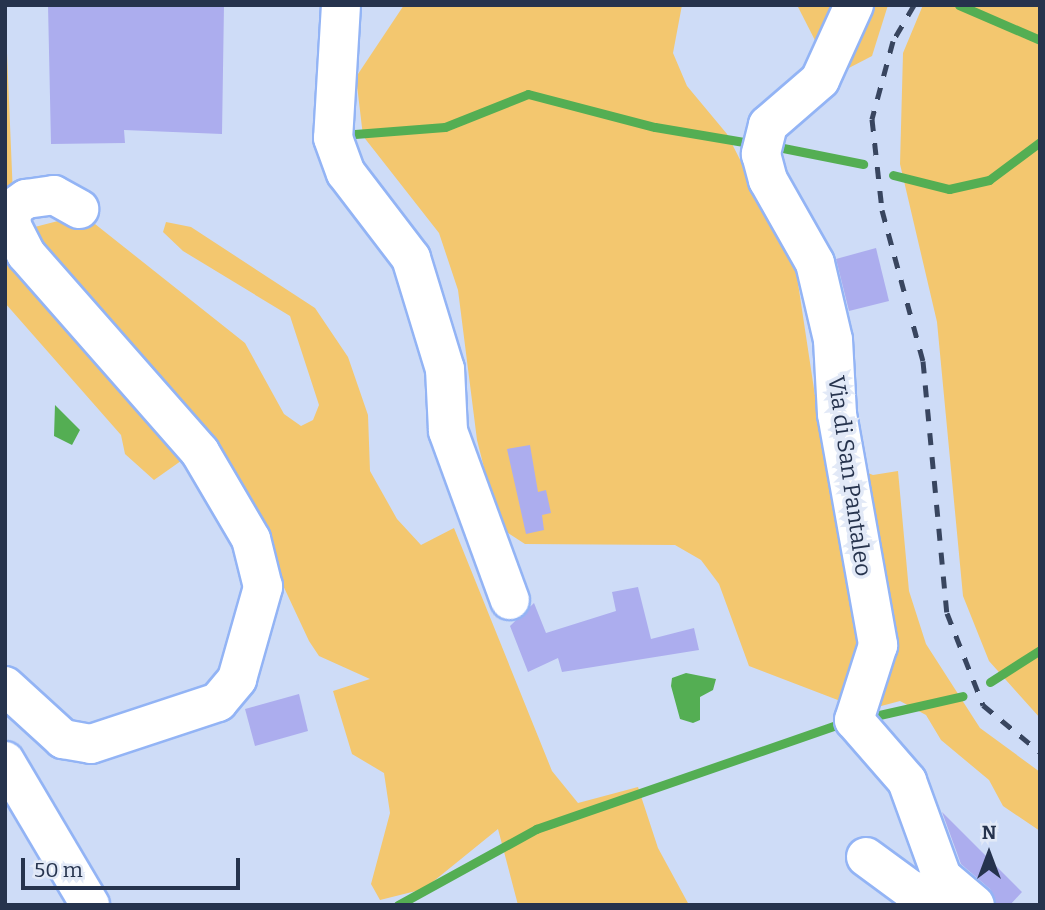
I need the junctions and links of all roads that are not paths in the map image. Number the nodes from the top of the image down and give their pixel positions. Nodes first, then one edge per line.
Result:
1 (341, 5) edge
2 (854, 5) edge
3 (79, 209) dead end
4 (510, 600) dead end
5 (5, 686) edge
6 (5, 741) edge
7 (13, 775) edge
8 (866, 857) dead end
9 (974, 904) edge
10 (89, 905) edge

1 - 4 street
2 - 9 street, Via di San Pantaleo
3 - 5 street
6 - 7 street
7 - 10 street
8 - 9 street

